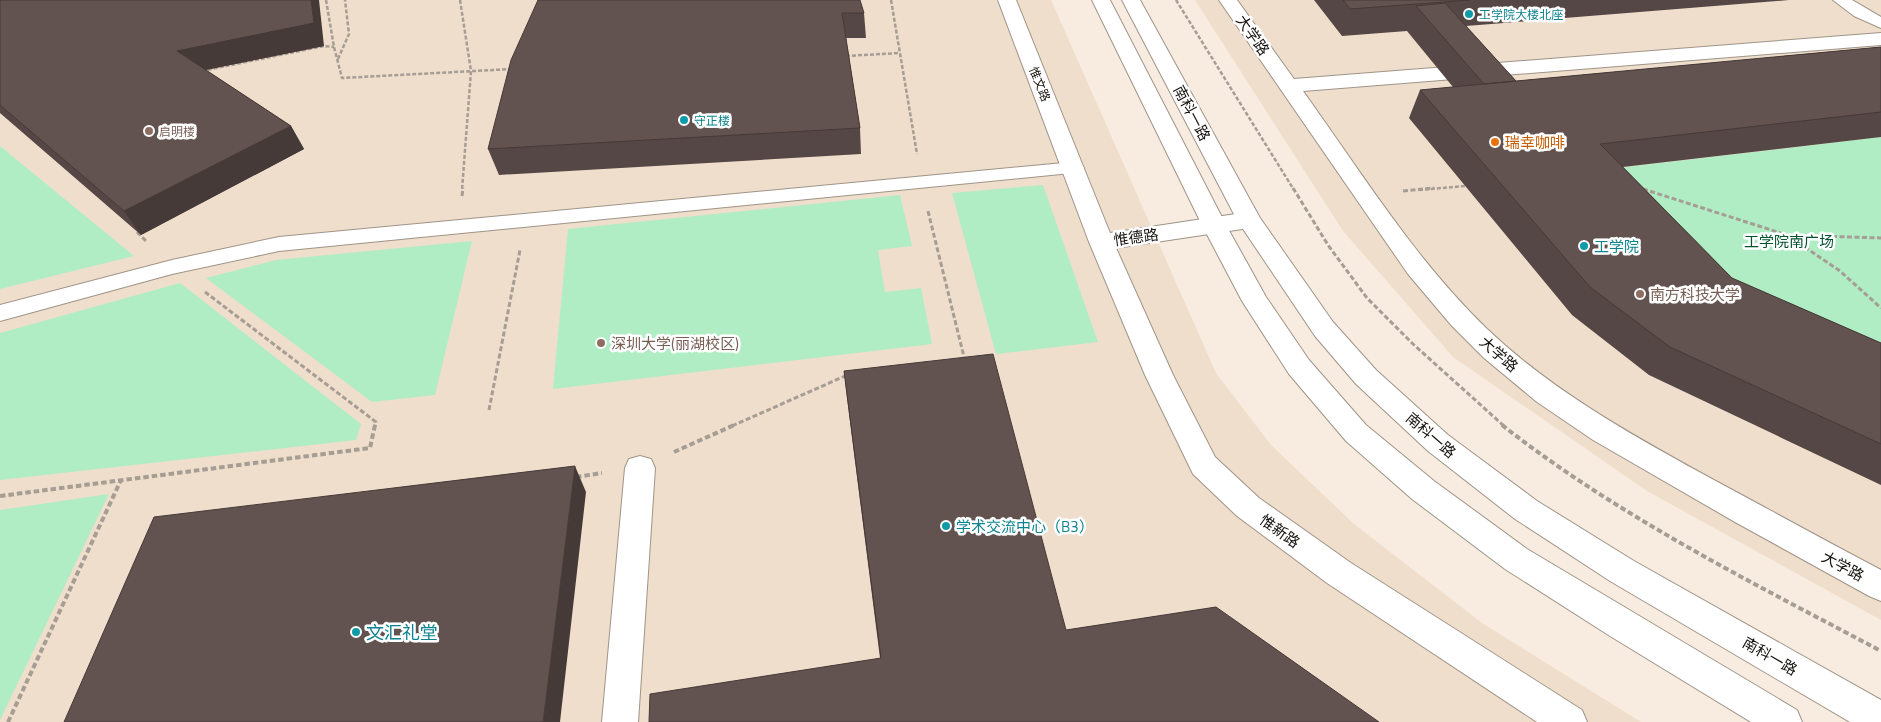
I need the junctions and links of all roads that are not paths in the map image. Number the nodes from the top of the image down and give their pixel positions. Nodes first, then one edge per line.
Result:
1 (1007, 0) edge
2 (1101, 0) edge
3 (1131, 0) edge
4 (1228, 0) edge
5 (1841, 0) edge
6 (1881, 22) edge
7 (1881, 39) edge
8 (1289, 86) junction
9 (1074, 168) junction
10 (1249, 220) junction
11 (1214, 225) junction
12 (1101, 242) junction
13 (0, 313) edge
14 (640, 468) road end
15 (1881, 586) edge
16 (1881, 720) edge
17 (620, 722) edge
18 (1569, 722) edge
19 (1784, 722) edge

1 - 9 street, 惟文路
2 - 11 street, 南科一路
3 - 10 street, 南科一路
4 - 8 street, 大学路
5 - 6 lane
7 - 8 street
8 - 15 street, 大学路
9 - 12 street, 惟德路
9 - 13 lane
10 - 11 street, 惟德路
10 - 16 street, 南科一路
11 - 12 street, 惟德路
11 - 19 street, 南科一路
12 - 18 street, 惟新路
14 - 17 street

